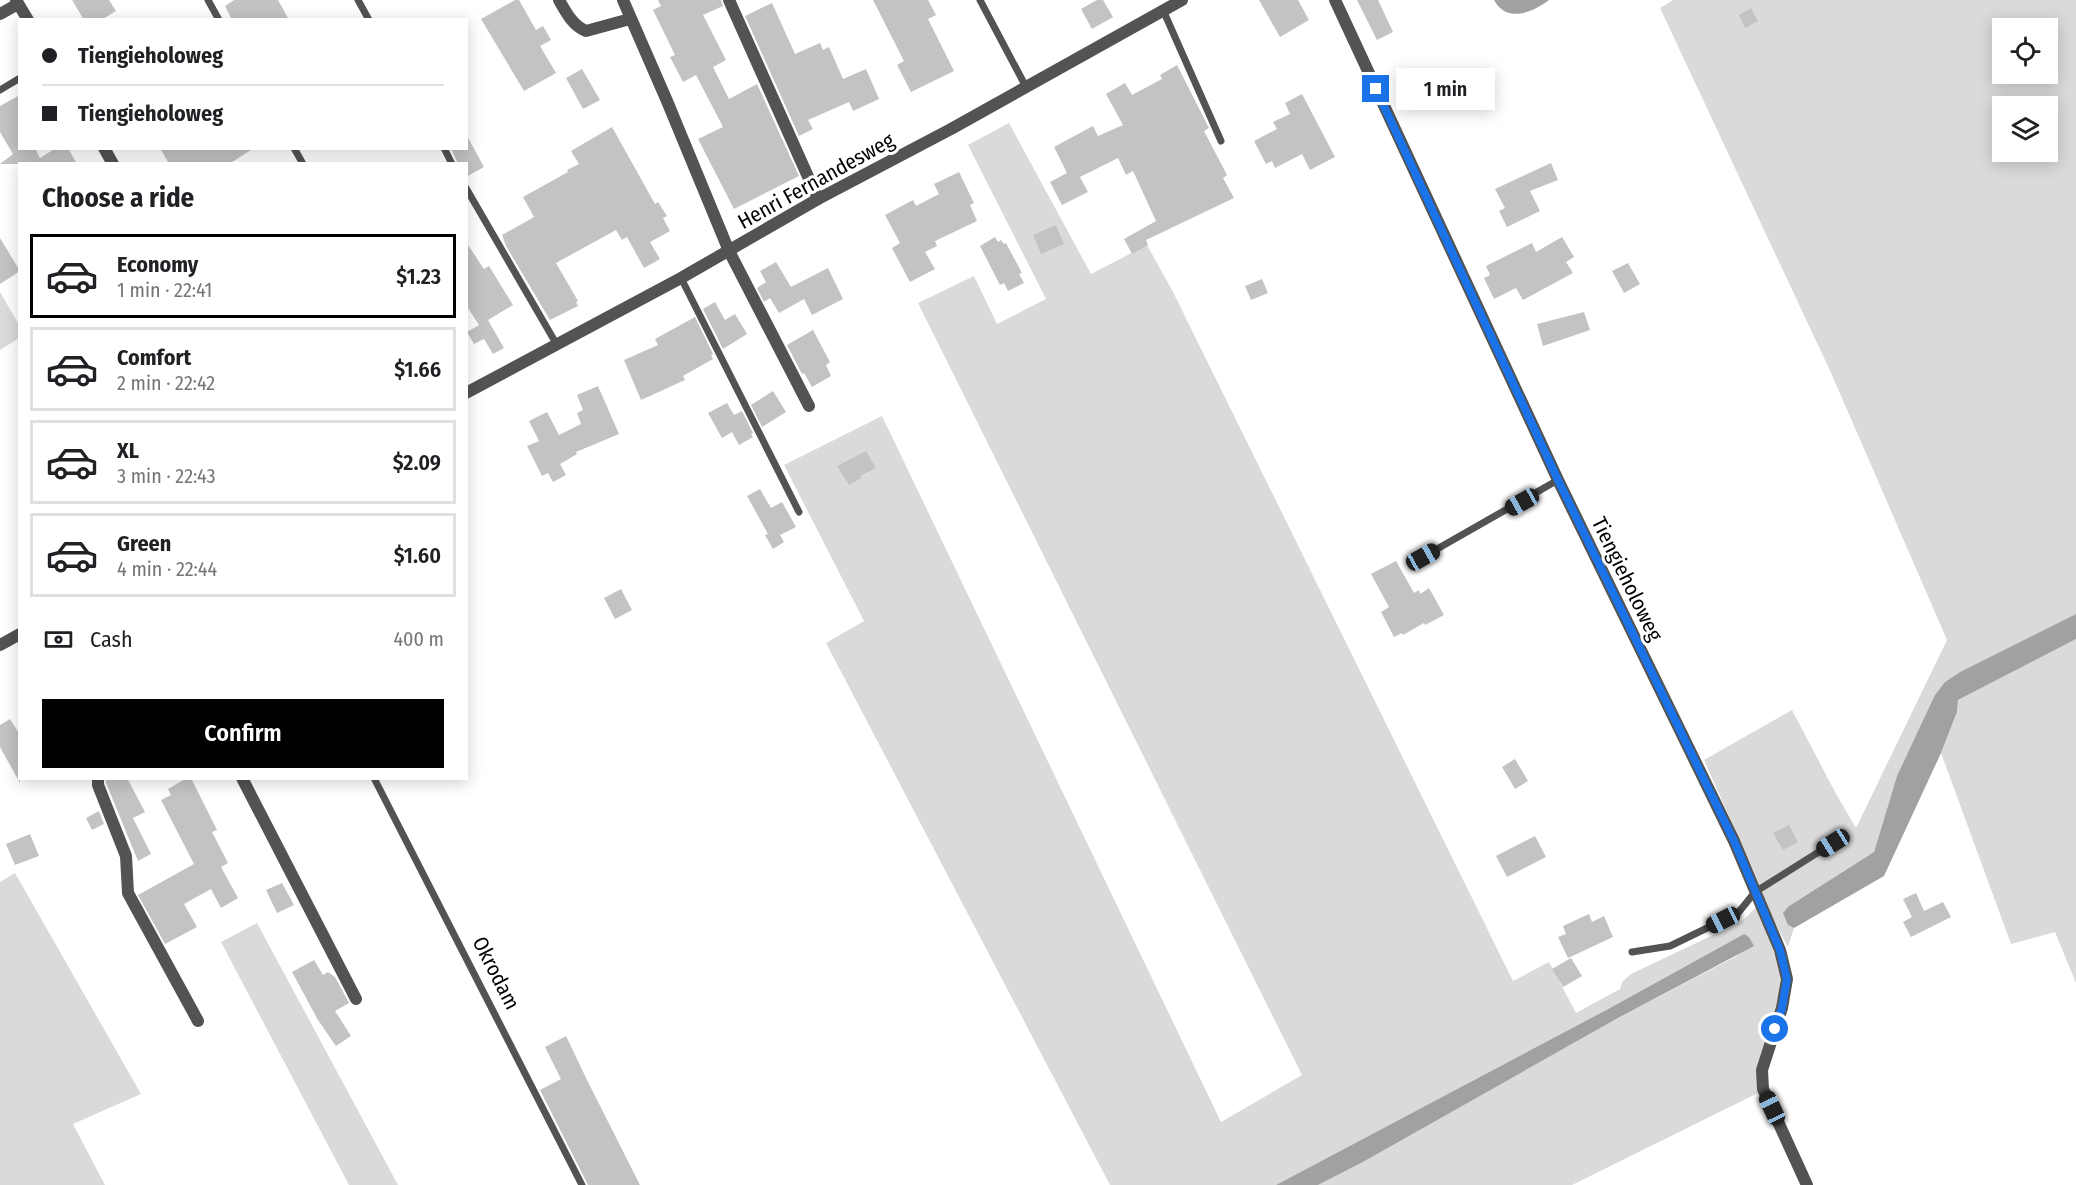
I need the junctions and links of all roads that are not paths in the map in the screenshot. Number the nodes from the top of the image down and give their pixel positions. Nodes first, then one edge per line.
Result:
1 (208, 0) edge
2 (357, 0) edge
3 (559, 0) edge
4 (623, 0) edge
5 (729, 0) edge
6 (980, 0) edge
7 (1182, 0) edge
8 (1335, 0) edge
9 (17, 2) edge
10 (1162, 10) junction
11 (0, 14) edge
12 (27, 18) edge
13 (218, 18) edge
14 (368, 18) edge
15 (630, 19) junction
16 (18, 79) edge
17 (1026, 87) junction
18 (0, 90) edge
19 (1221, 141) dead end
20 (468, 191) edge
21 (818, 199) junction
22 (729, 251) junction
23 (681, 278) junction
24 (557, 345) junction
25 (468, 392) edge
26 (809, 406) dead end
27 (1558, 480) junction
28 (799, 512) dead end
29 (1423, 557) dead end
30 (18, 635) edge
31 (0, 645) edge
32 (98, 780) edge
33 (243, 780) edge
34 (375, 780) edge
35 (1833, 843) dead end
36 (1755, 892) junction
37 (1632, 952) dead end
38 (356, 999) dead end
39 (198, 1021) dead end
40 (582, 1185) edge
41 (1807, 1185) edge

1 - 13 lane
2 - 14 lane
3 - 15 street
4 - 15 street
5 - 21 street
6 - 17 lane
7 - 10 street, Henri Fernandesweg
8 - 27 street, Tiengieholoweg
9 - 11 street
9 - 12 street
10 - 17 street, Henri Fernandesweg
10 - 19 lane
15 - 22 street
16 - 18 lane
17 - 21 street, Henri Fernandesweg
20 - 24 lane
21 - 22 street, Henri Fernandesweg
22 - 23 street, Henri Fernandesweg
22 - 26 street
23 - 24 street, Henri Fernandesweg
23 - 28 lane
24 - 25 street, Henri Fernandesweg
27 - 29 lane
27 - 36 street, Tiengieholoweg
30 - 31 street
32 - 39 street
33 - 38 street
34 - 40 lane, Okrodam
35 - 36 lane
36 - 37 lane
36 - 41 street, Tiengieholoweg

